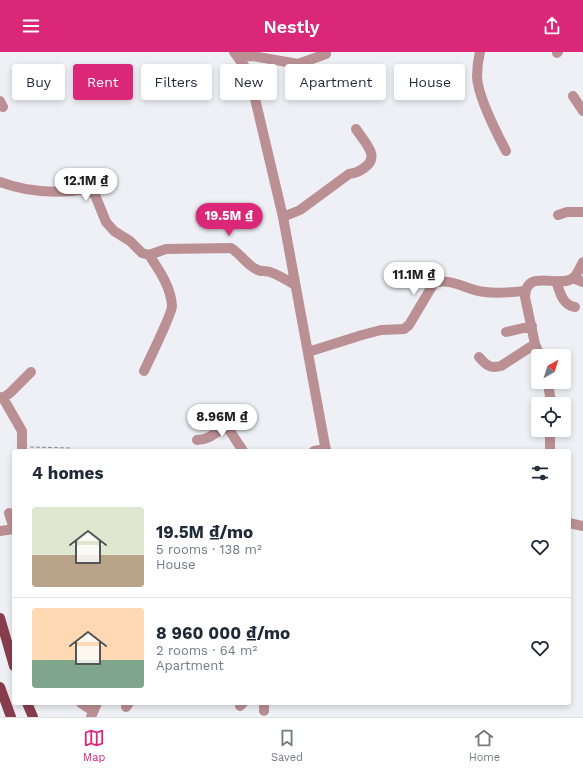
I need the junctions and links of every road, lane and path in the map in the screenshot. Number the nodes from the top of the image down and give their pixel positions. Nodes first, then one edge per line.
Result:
1 (480, 52) edge
2 (326, 54) dead end
3 (236, 55) edge
4 (573, 96) dead end
5 (583, 111) edge
6 (356, 130) dead end
7 (506, 150) dead end
8 (0, 182) edge
9 (583, 212) edge
10 (558, 215) dead end
11 (283, 217) junction
12 (149, 255) junction
13 (583, 262) edge
14 (573, 278) junction
15 (556, 281) junction
16 (583, 282) edge
17 (295, 285) junction
18 (525, 291) junction
19 (575, 307) dead end
20 (532, 326) junction
21 (506, 332) dead end
22 (535, 344) junction
23 (537, 349) edge
24 (308, 352) junction
25 (479, 357) dead end
26 (144, 371) dead end
27 (31, 372) dead end
28 (2, 397) edge
29 (219, 414) dead end
30 (227, 426) junction
31 (550, 437) edge
32 (197, 440) dead end
33 (70, 448) dead end
34 (22, 449) edge
35 (242, 449) edge
36 (326, 449) edge
37 (550, 449) edge
38 (9, 513) dead end
39 (12, 523) edge
40 (571, 523) edge
41 (583, 526) edge
42 (12, 529) edge
43 (0, 531) edge
44 (0, 618) edge
45 (12, 659) edge
46 (0, 687) edge
47 (29, 705) edge
48 (85, 705) edge
49 (94, 710) edge
50 (11, 717) edge
51 (33, 717) edge

1 - 7 street
2 - 3 street
3 - 11 street
4 - 5 street
6 - 11 street
8 - 12 street
9 - 10 street
11 - 17 street
12 - 17 street
12 - 26 street
13 - 14 street
14 - 15 street
14 - 16 street
15 - 18 street
15 - 19 street
17 - 24 street
18 - 20 street
18 - 24 street
20 - 21 street
20 - 22 street
22 - 23 street
22 - 25 street
24 - 36 street
27 - 28 street
28 - 34 street
29 - 30 street
30 - 32 street
30 - 35 street
31 - 37 street
33 - 34 path
38 - 39 street
40 - 41 street
42 - 43 street
44 - 45 main road
46 - 50 main road
47 - 51 main road
48 - 49 street

